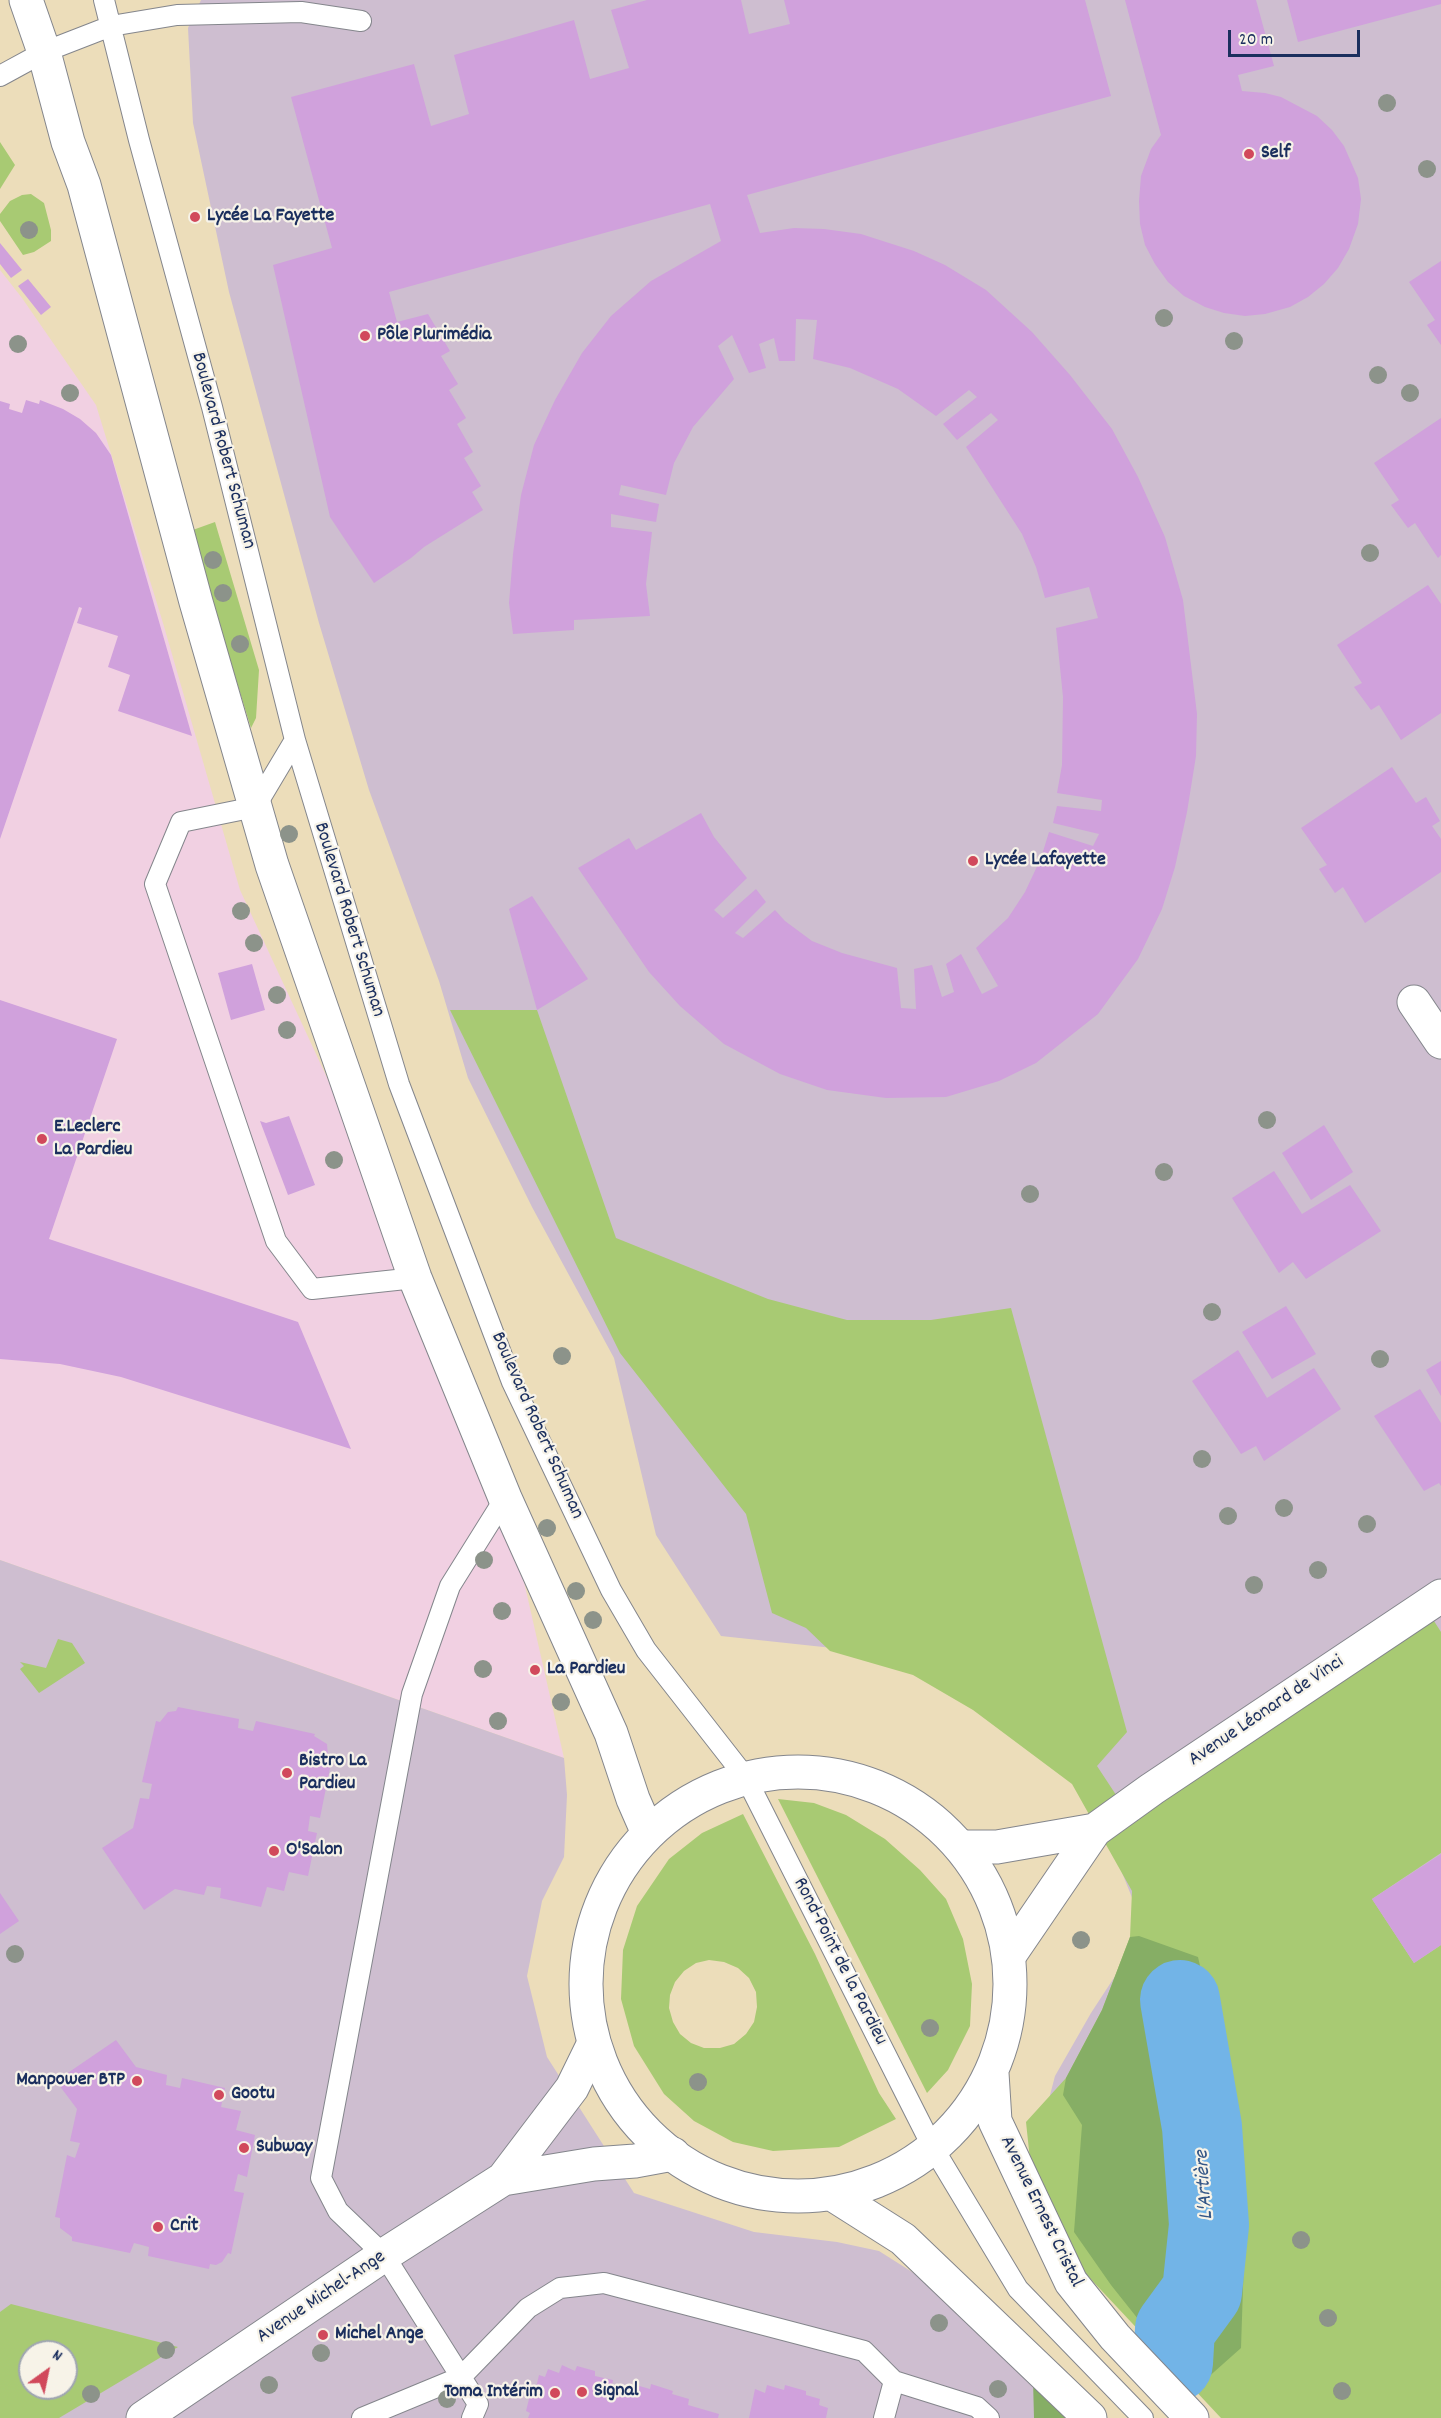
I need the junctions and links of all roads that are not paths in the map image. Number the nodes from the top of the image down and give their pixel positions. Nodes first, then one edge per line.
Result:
1 (26, 0) edge
2 (104, 0) edge
3 (361, 21) dead end
4 (111, 26) junction
5 (44, 52) junction
6 (0, 76) edge
7 (295, 740) junction
8 (255, 807) junction
9 (1414, 1002) dead end
10 (1441, 1042) edge
11 (415, 1278) junction
12 (505, 1498) junction
13 (1441, 1596) edge
14 (746, 1778) junction
15 (1095, 1830) junction
16 (647, 1831) junction
17 (961, 1847) junction
18 (1009, 1956) junction
19 (594, 2043) junction
20 (992, 2073) junction
21 (932, 2146) junction
22 (673, 2154) junction
23 (503, 2180) junction
24 (832, 2194) junction
25 (384, 2256) junction
26 (461, 2377) junction
27 (894, 2381) junction
28 (142, 2418) edge
29 (362, 2418) edge
30 (472, 2418) edge
31 (884, 2418) edge
32 (989, 2418) edge
33 (1090, 2418) edge
34 (1143, 2418) edge
35 (1192, 2418) edge

1 - 5 main road
2 - 4 lane, Boulevard Robert Schuman
3 - 4 lane
4 - 5 lane
4 - 7 lane, Boulevard Robert Schuman
5 - 6 lane
5 - 8 main road
7 - 8 lane
7 - 14 lane, Boulevard Robert Schuman
8 - 11 main road
8 - 11 lane
9 - 10 main road
11 - 12 main road
12 - 16 main road
12 - 25 lane
13 - 15 main road, Avenue Léonard de Vinci
14 - 16 main road
14 - 17 main road
14 - 21 lane, Rond-Point de la Pardieu
15 - 17 main road, Avenue Léonard de Vinci
15 - 18 main road, Avenue Léonard de Vinci
16 - 19 main road
17 - 18 main road
18 - 20 main road
19 - 22 main road
19 - 23 main road, Avenue Michel-Ange
20 - 21 main road
20 - 35 main road, Avenue Ernest Cristal
21 - 24 main road
21 - 34 lane
22 - 23 main road, Avenue Michel-Ange
22 - 24 main road
23 - 25 main road, Avenue Michel-Ange
24 - 33 main road
25 - 26 lane
25 - 28 main road, Avenue Michel-Ange
26 - 27 lane
26 - 29 lane
26 - 30 lane
27 - 31 lane
27 - 32 lane

